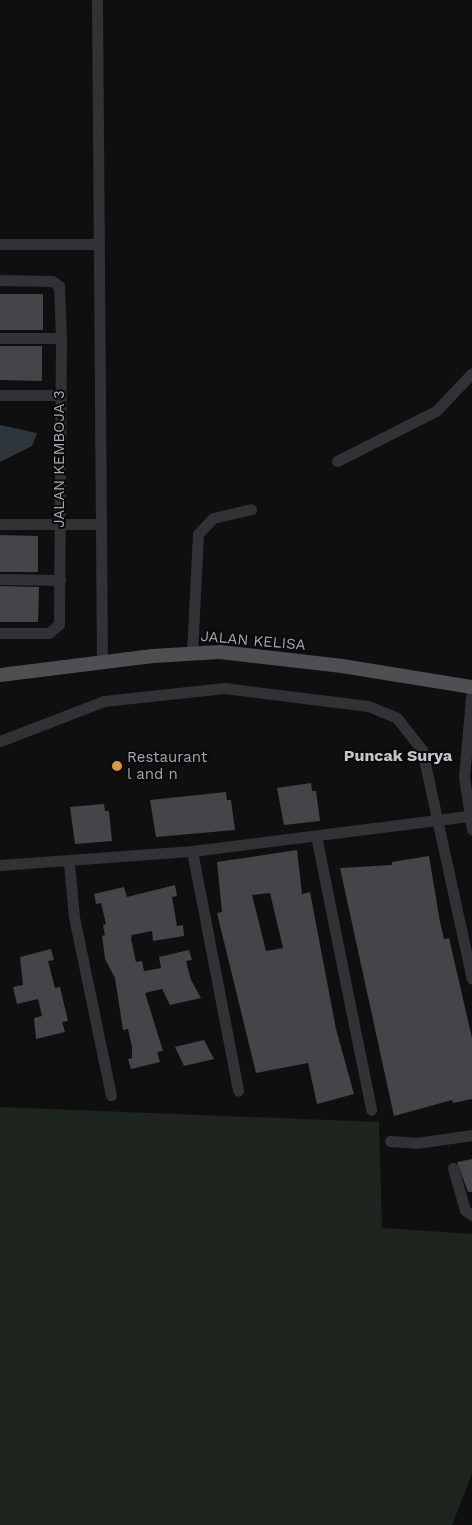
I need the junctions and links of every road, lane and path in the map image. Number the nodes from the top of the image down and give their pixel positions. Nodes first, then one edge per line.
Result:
1 (97, 0) edge
2 (0, 244) edge
3 (99, 244) junction
4 (0, 280) edge
5 (0, 338) edge
6 (61, 338) junction
7 (472, 373) edge
8 (0, 395) edge
9 (60, 396) junction
10 (337, 462) dead end
11 (251, 510) dead end
12 (0, 524) edge
13 (60, 524) junction
14 (101, 524) junction
15 (0, 579) edge
16 (60, 580) junction
17 (0, 633) edge
18 (192, 652) junction
19 (102, 662) junction
20 (0, 675) edge
21 (472, 688) edge
22 (0, 741) edge
23 (469, 816) junction
24 (437, 821) junction
25 (472, 829) edge
26 (316, 836) junction
27 (192, 851) junction
28 (68, 863) junction
29 (0, 866) edge
30 (472, 980) edge
31 (238, 1091) dead end
32 (111, 1095) dead end
33 (372, 1110) dead end
34 (472, 1135) edge
35 (390, 1141) dead end
36 (453, 1168) dead end
37 (472, 1215) edge

1 - 3 street
2 - 3 street
3 - 14 street
4 - 6 street, JALAN KEMBOJA 3
5 - 6 street
6 - 9 street, JALAN KEMBOJA 3
7 - 10 street
8 - 9 street
9 - 13 street, JALAN KEMBOJA 3
11 - 18 street
12 - 13 street
13 - 14 street
13 - 16 street, JALAN KEMBOJA 3
14 - 19 street
15 - 16 street
16 - 17 street, JALAN KEMBOJA 3
18 - 19 main road, JALAN KELISA
18 - 21 main road, JALAN KELISA
19 - 20 main road, JALAN KELISA
21 - 23 street
22 - 24 street
23 - 24 street
23 - 25 street
24 - 26 street
24 - 30 street
26 - 27 street
26 - 33 street
27 - 28 street
27 - 31 street
28 - 29 street
28 - 32 street
34 - 35 street
36 - 37 street

